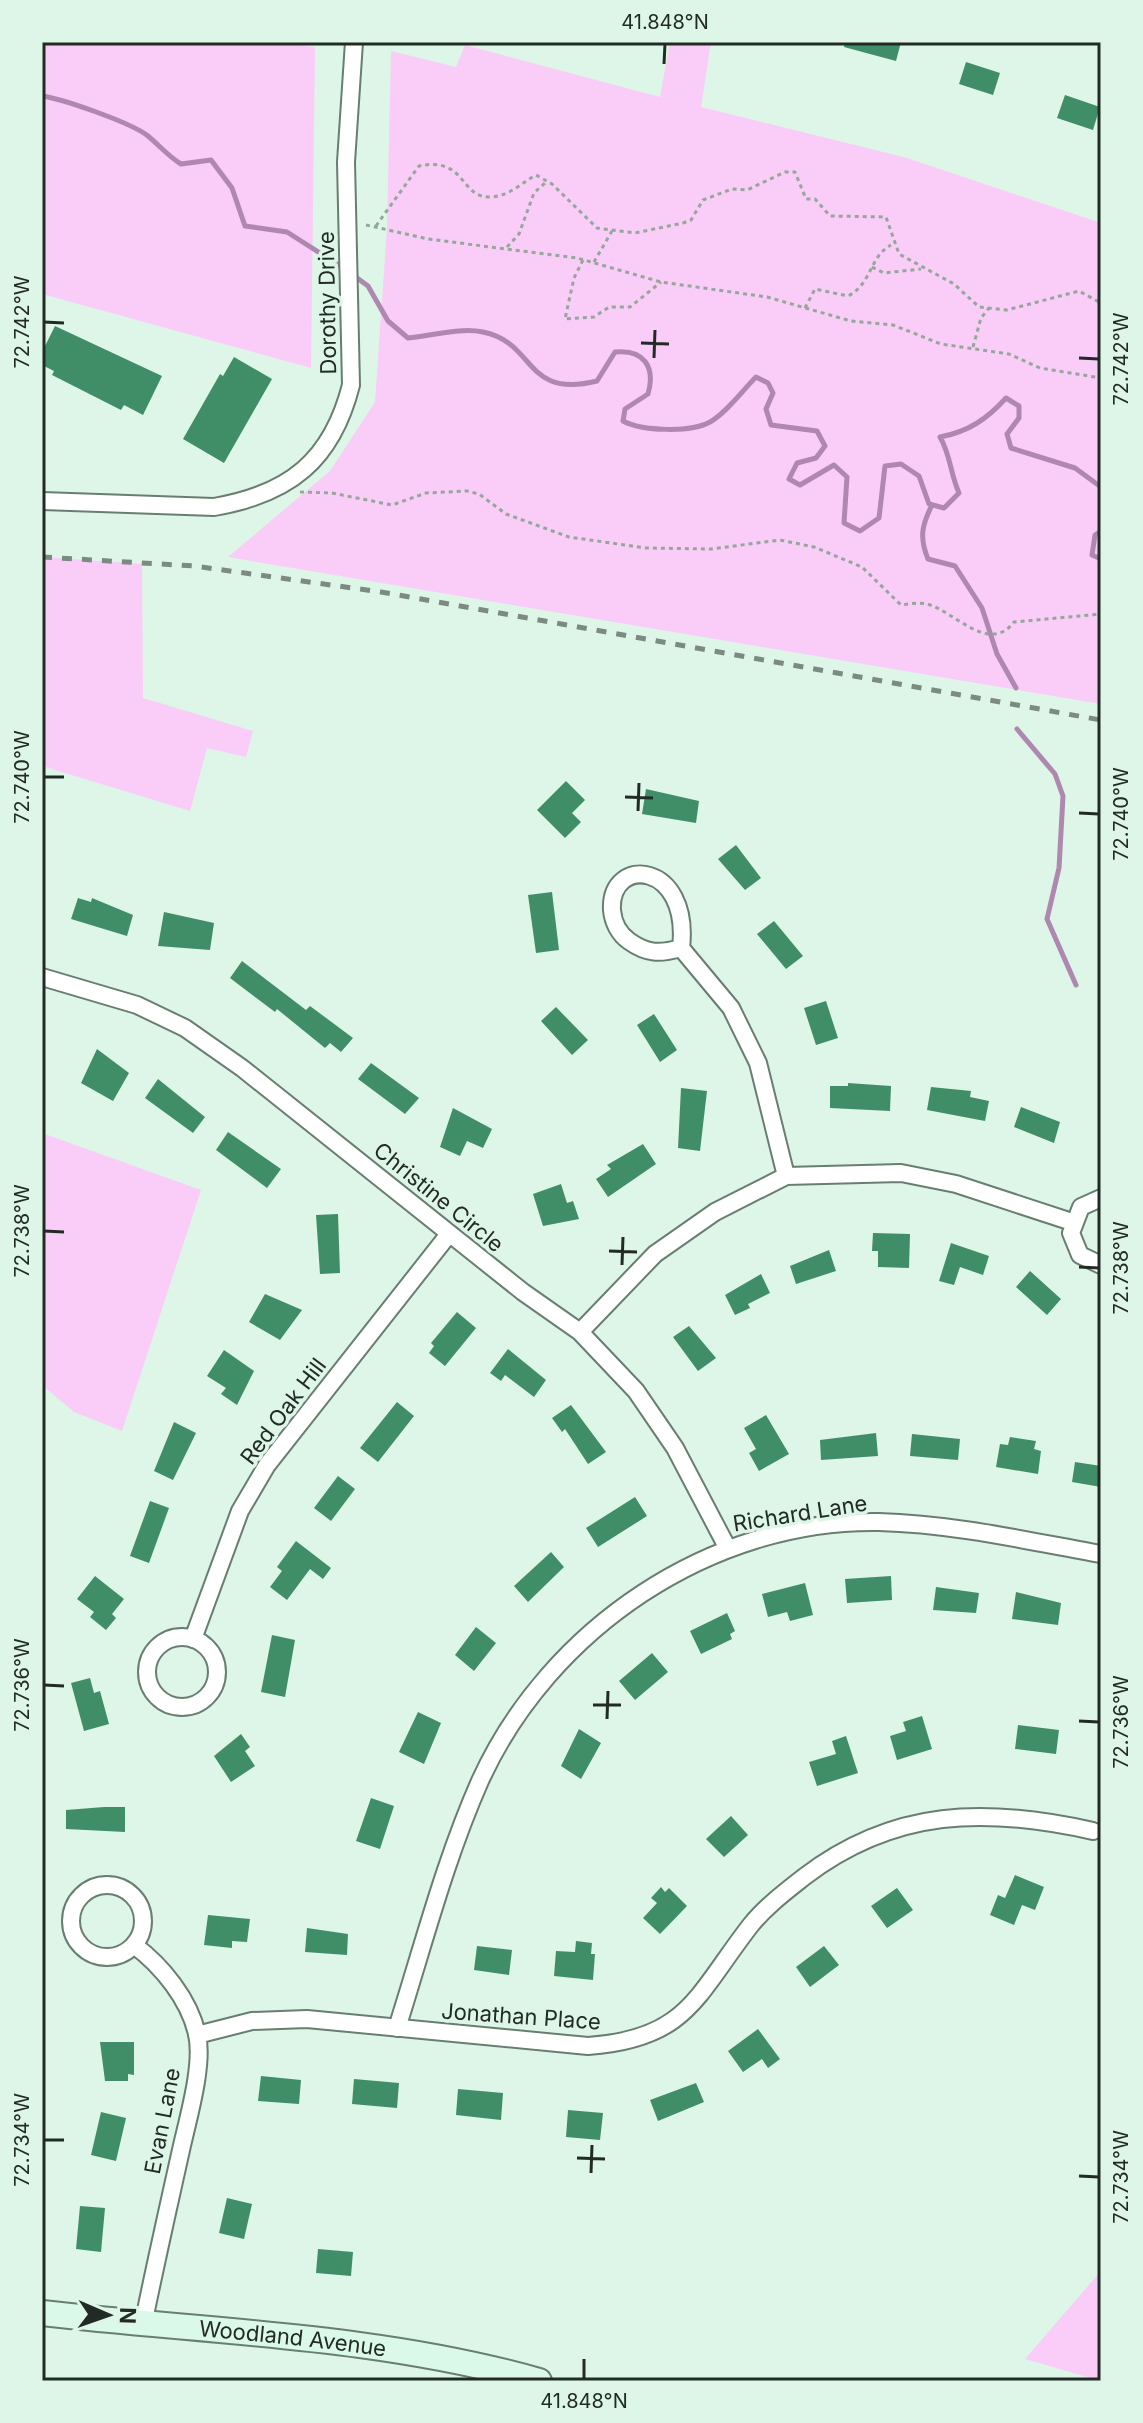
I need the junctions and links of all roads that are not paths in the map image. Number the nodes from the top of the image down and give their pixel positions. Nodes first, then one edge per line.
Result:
1 (354, 42) edge
2 (42, 501) edge
3 (681, 948) junction
4 (42, 977) edge
5 (786, 1176) junction
6 (1101, 1198) edge
7 (1072, 1222) junction
8 (449, 1234) junction
9 (1101, 1265) edge
10 (580, 1332) junction
11 (727, 1547) junction
12 (1101, 1554) edge
13 (193, 1639) junction
14 (1093, 1831) dead end
15 (134, 1945) junction
16 (397, 2028) junction
17 (197, 2035) junction
18 (42, 2313) edge
19 (143, 2325) junction
20 (539, 2381) edge

1 - 2 street, Dorothy Drive
3 - 3 street
3 - 5 street
4 - 8 street, Christine Circle
5 - 7 street
5 - 10 street
6 - 7 street
7 - 9 street
8 - 10 street, Christine Circle
8 - 13 street, Red Oak Hill
10 - 11 street, Christine Circle
11 - 12 street, Richard Lane
11 - 16 street, Richard Lane
13 - 13 street
14 - 16 street, Jonathan Place
15 - 15 street
15 - 17 street, Evan Lane
16 - 17 street, Jonathan Place
17 - 19 street, Evan Lane
18 - 19 street, Woodland Avenue
19 - 20 street, Woodland Avenue

